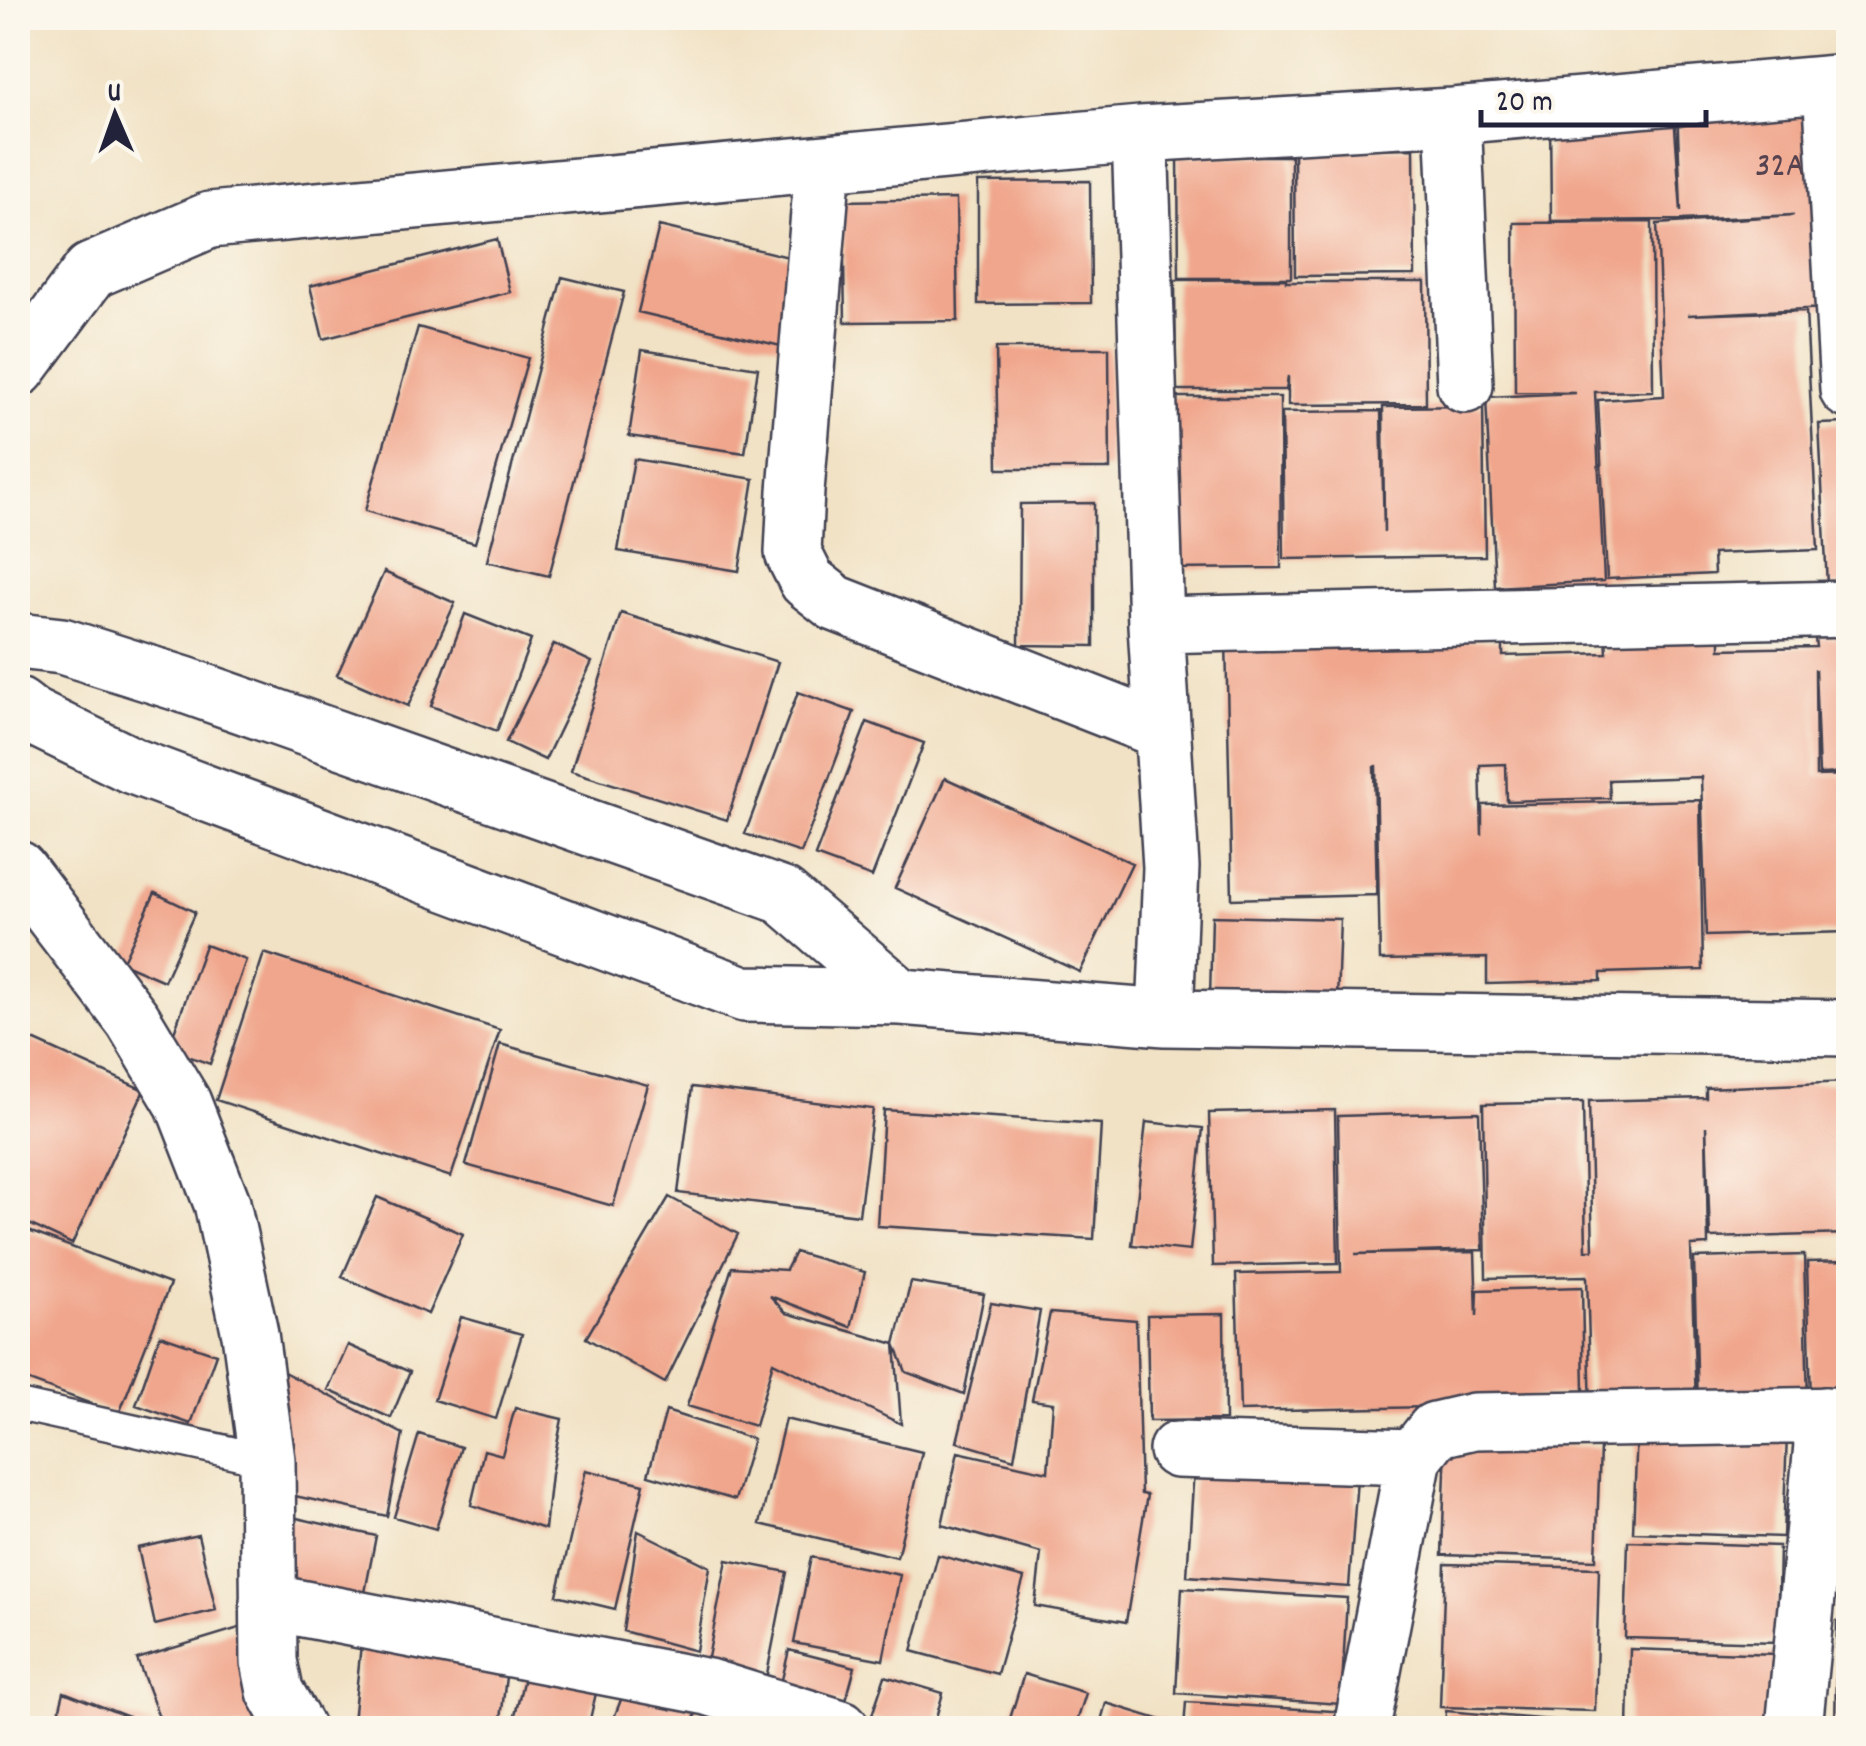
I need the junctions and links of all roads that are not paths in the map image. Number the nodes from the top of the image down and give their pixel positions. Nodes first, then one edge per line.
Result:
1 (1840, 83) edge
2 (1453, 116) junction
3 (1140, 134) junction
4 (823, 164) junction
5 (18, 369) edge
6 (1465, 386) dead end
7 (1848, 390) edge
8 (1848, 609) edge
9 (1156, 625) junction
10 (18, 641) edge
11 (18, 706) edge
12 (1162, 731) junction
13 (18, 869) edge
14 (901, 997) junction
15 (1164, 1018) junction
16 (1848, 1028) edge
17 (18, 1405) edge
18 (1837, 1415) edge
19 (1177, 1450) dead end
20 (1414, 1457) junction
21 (267, 1460) junction
22 (268, 1602) junction
23 (296, 1728) edge
24 (841, 1728) edge
25 (1364, 1728) edge
26 (1794, 1728) edge

1 - 2 street
1 - 7 street
2 - 3 street
2 - 6 street
3 - 4 street
3 - 9 street
4 - 5 street
4 - 12 street
8 - 9 street
9 - 12 street
10 - 14 street
11 - 14 street
12 - 15 street
13 - 21 street
14 - 15 street
15 - 16 street
17 - 21 lane
18 - 20 street
18 - 26 street
19 - 20 street
20 - 25 street
21 - 22 street
22 - 23 street
22 - 24 street

